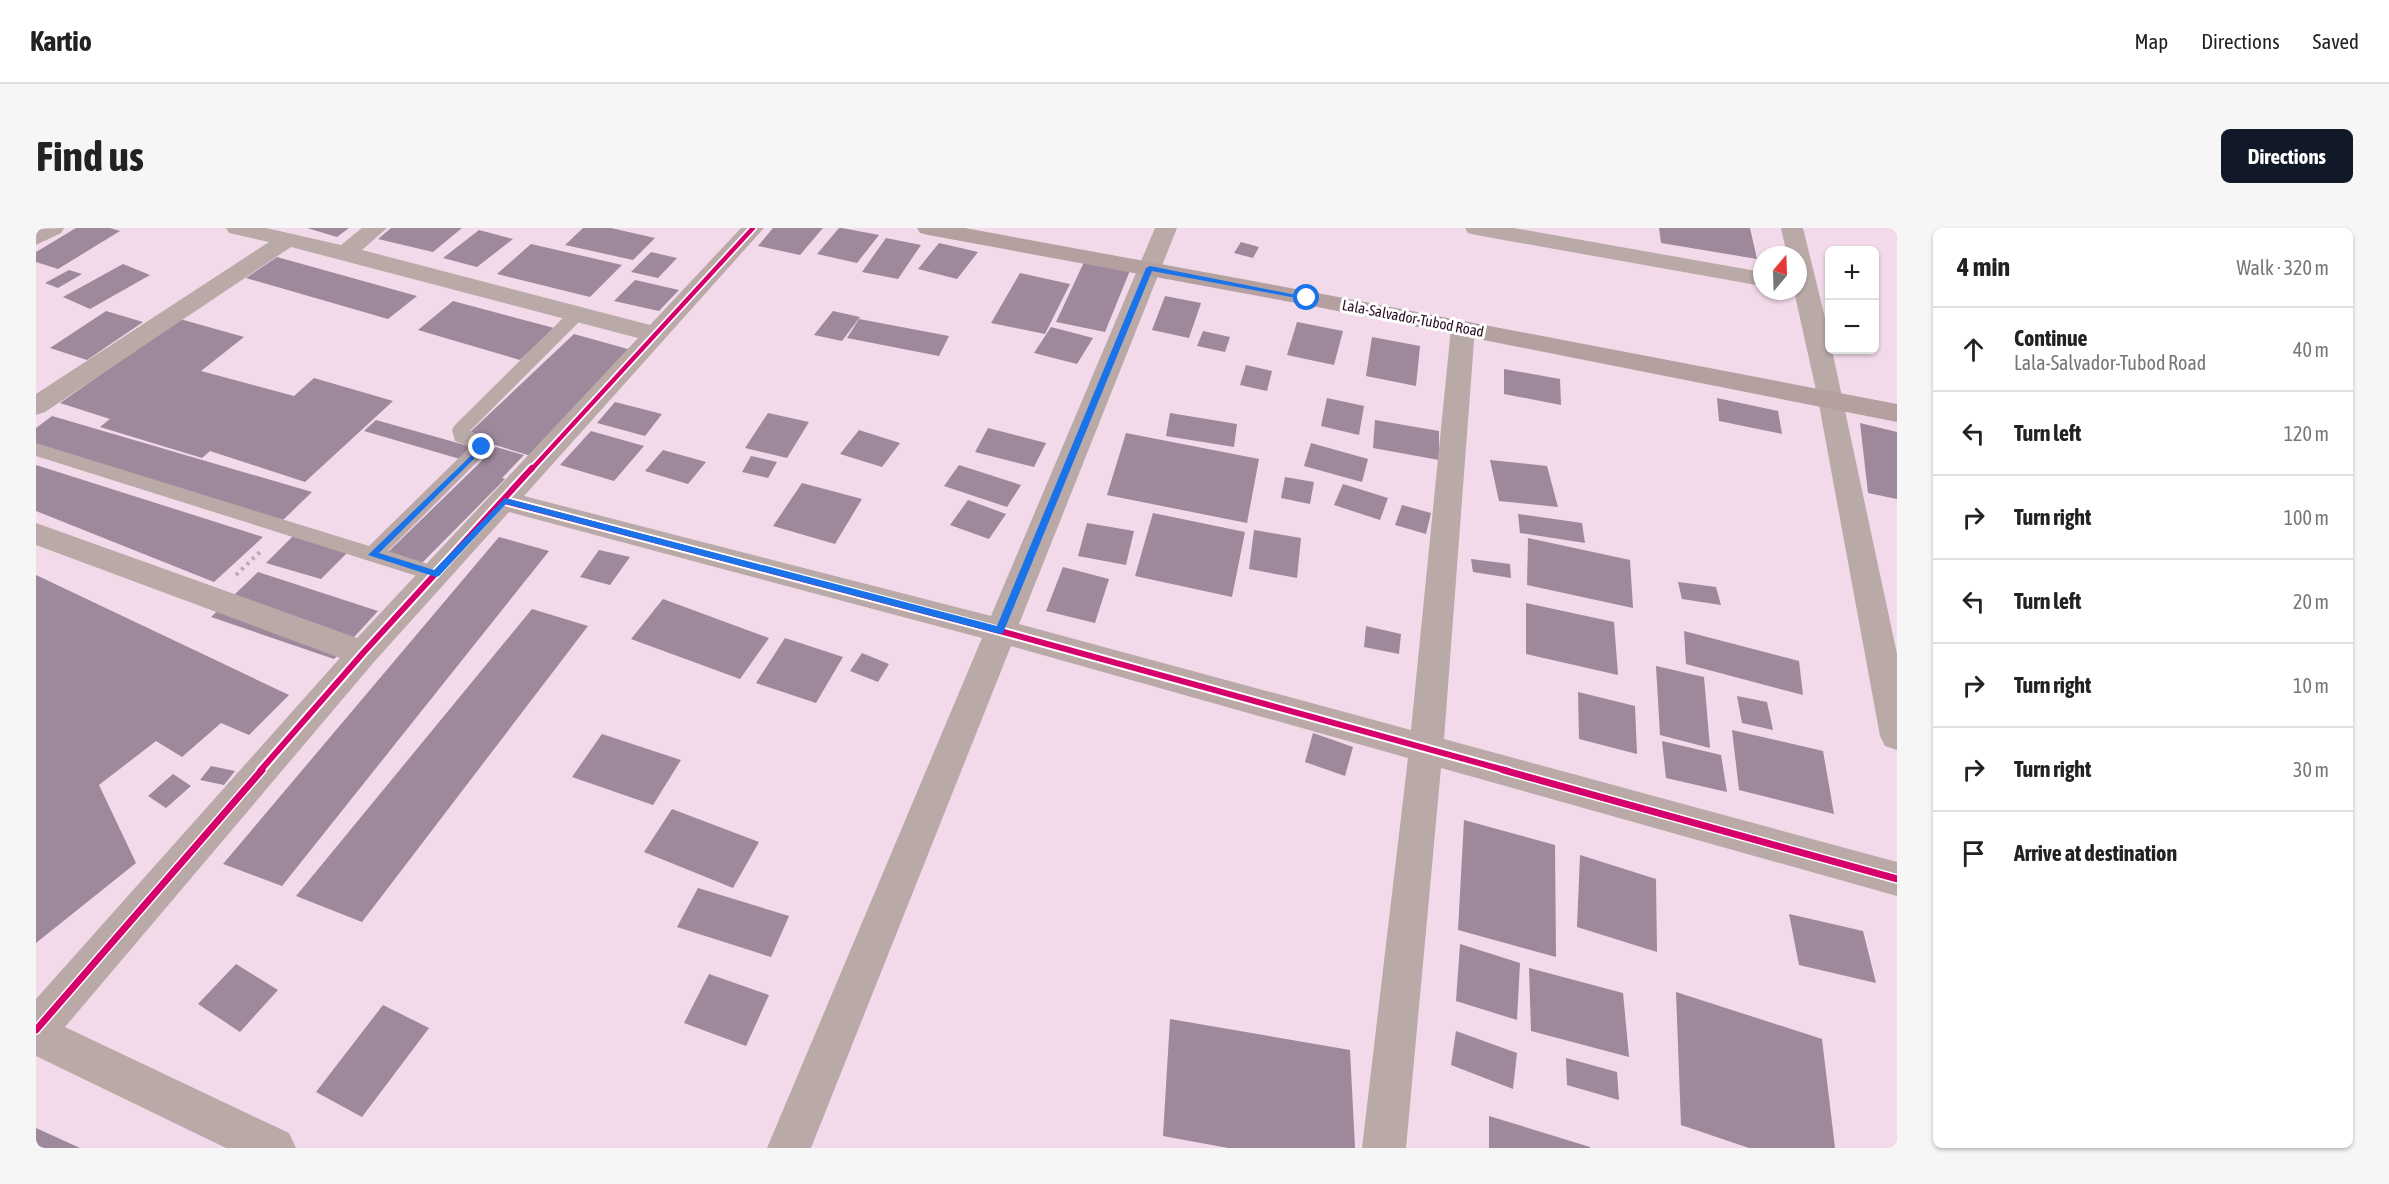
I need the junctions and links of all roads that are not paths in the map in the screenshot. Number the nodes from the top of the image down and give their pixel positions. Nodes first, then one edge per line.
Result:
1 (53, 228) edge
2 (237, 228) edge
3 (376, 228) edge
4 (753, 228) edge
5 (928, 228) edge
6 (1166, 228) edge
7 (1476, 228) edge
8 (1792, 228) edge
9 (36, 238) edge
10 (287, 240) junction
11 (1795, 246) edge
12 (345, 253) junction
13 (1150, 268) junction
14 (1753, 277) edge
15 (1806, 300) edge
16 (577, 314) junction
17 (1463, 328) junction
18 (657, 335) junction
19 (1832, 399) junction
20 (36, 406) edge
21 (1897, 413) edge
22 (36, 449) edge
23 (505, 501) junction
24 (36, 534) edge
25 (372, 555) junction
26 (436, 574) junction
27 (1000, 631) junction
28 (363, 653) junction
29 (1897, 736) edge
30 (1426, 748) junction
31 (1897, 879) edge
32 (36, 1030) edge
33 (36, 1035) edge
34 (274, 1148) edge
35 (789, 1148) edge
36 (1384, 1148) edge

1 - 9 street
2 - 10 street
3 - 12 street
4 - 18 street
5 - 13 main road, Lala-Salvador-Tubod Road
6 - 13 street
7 - 14 street
8 - 11 street
10 - 12 street
10 - 20 street
12 - 16 street
13 - 17 main road, Lala-Salvador-Tubod Road
13 - 27 street
15 - 19 street
16 - 18 street
16 - 25 lane
17 - 19 main road, Lala-Salvador-Tubod Road
17 - 30 street
18 - 23 street
19 - 21 main road, Lala-Salvador-Tubod Road
19 - 29 street
22 - 25 lane
23 - 26 street
23 - 27 street
24 - 28 street
25 - 26 lane
26 - 28 street
27 - 30 street
27 - 35 street
28 - 32 street
30 - 31 street
30 - 36 street
33 - 34 street

